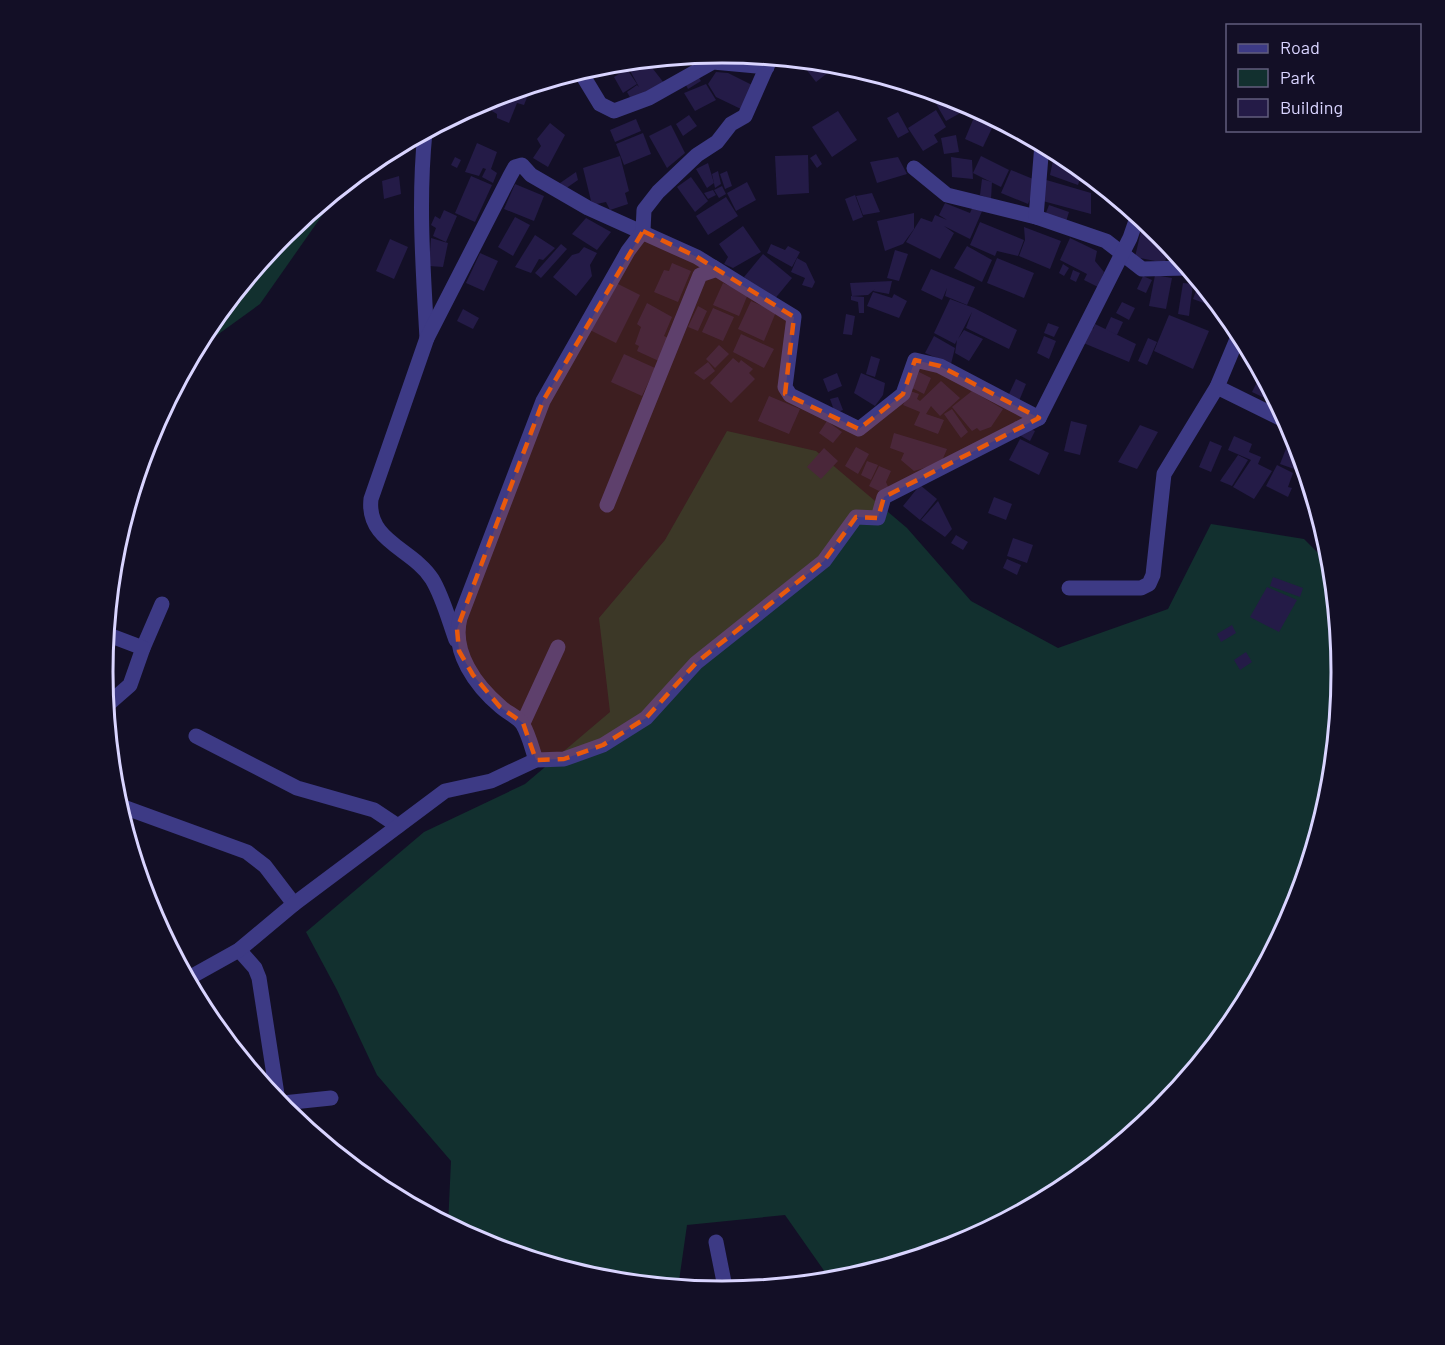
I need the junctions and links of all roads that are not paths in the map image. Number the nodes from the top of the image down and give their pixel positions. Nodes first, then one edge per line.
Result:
1 (711, 63) edge
2 (768, 65) edge
3 (585, 79) edge
4 (424, 142) edge
5 (1041, 154) edge
6 (914, 168) dead end
7 (1036, 217) junction
8 (1134, 224) edge
9 (643, 231) junction
10 (1122, 253) junction
11 (713, 267) junction
12 (1178, 268) edge
13 (427, 338) junction
14 (1235, 344) edge
15 (1217, 387) junction
16 (1275, 416) edge
17 (1039, 418) junction
18 (607, 505) dead end
19 (1069, 588) dead end
20 (162, 604) dead end
21 (114, 637) edge
22 (456, 640) junction
23 (558, 647) dead end
24 (143, 648) junction
25 (114, 699) edge
26 (523, 723) junction
27 (196, 736) dead end
28 (536, 760) junction
29 (129, 809) edge
30 (398, 826) junction
31 (294, 904) junction
32 (239, 950) junction
33 (194, 976) edge
34 (276, 1086) edge
35 (331, 1098) dead end
36 (291, 1102) edge
37 (716, 1242) dead end
38 (724, 1282) edge

1 - 3 street
2 - 9 street
4 - 13 street
5 - 7 street
6 - 7 street
7 - 10 street
8 - 10 street
9 - 11 street
9 - 13 street
9 - 22 street
10 - 12 street
10 - 17 street
11 - 17 street
11 - 18 street
13 - 22 street
14 - 15 street
15 - 16 street
15 - 19 street
17 - 28 street
20 - 24 street
21 - 24 street
22 - 26 street
23 - 26 street
24 - 25 street
26 - 28 street
27 - 30 street
28 - 30 street
29 - 31 street
30 - 31 street
31 - 32 street
32 - 33 street
32 - 34 street
35 - 36 street
37 - 38 street

